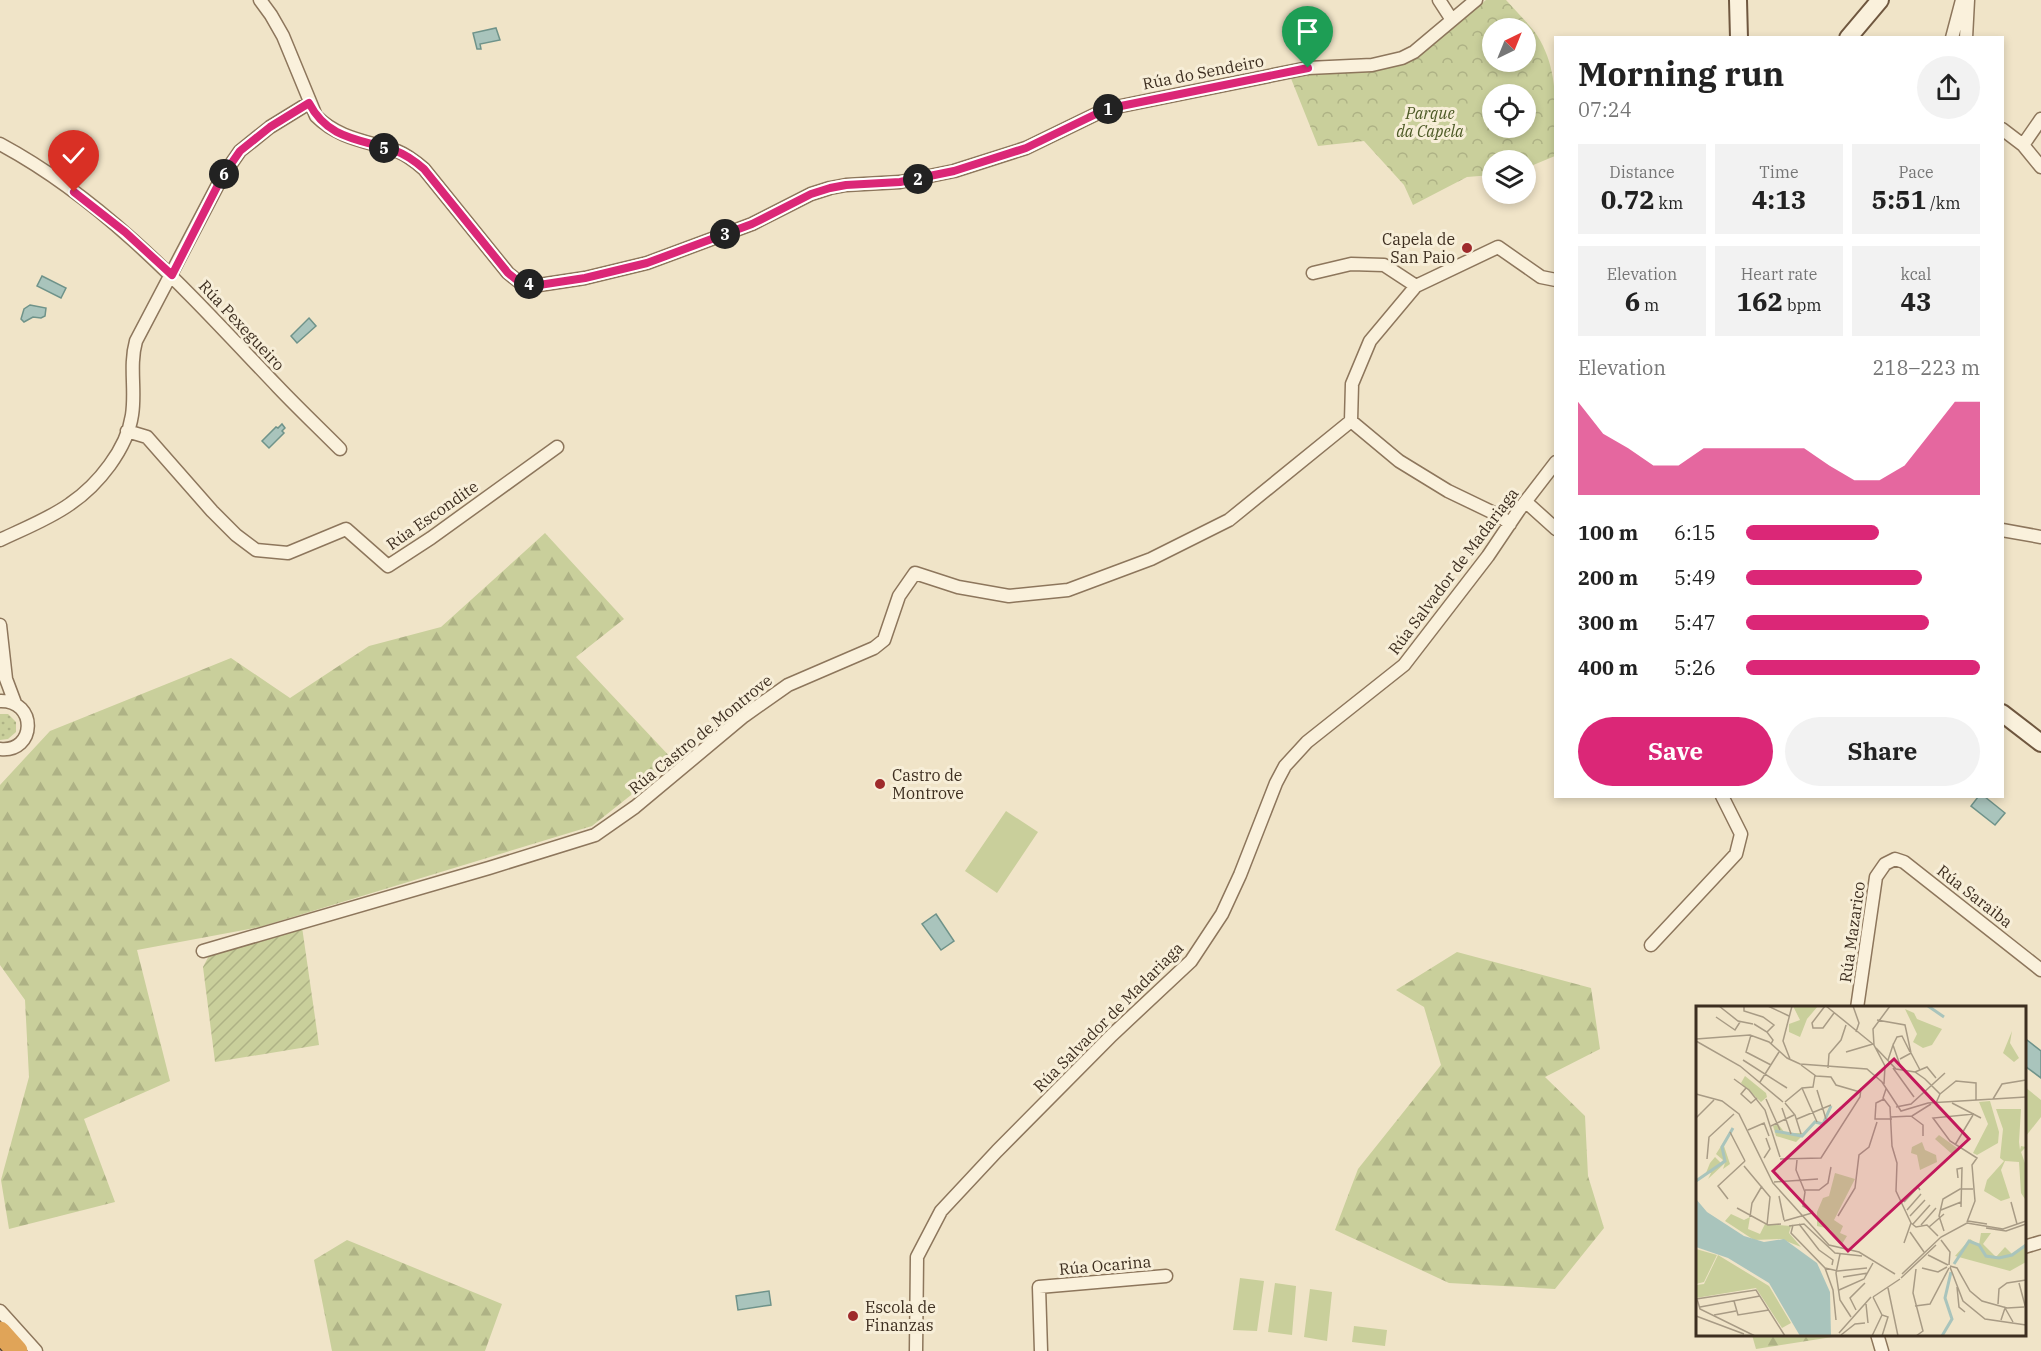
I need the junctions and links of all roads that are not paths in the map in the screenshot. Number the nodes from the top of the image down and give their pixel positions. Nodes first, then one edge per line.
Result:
1 (260, 0) edge
2 (1439, 0) edge
3 (1476, 0) edge
4 (1738, 0) edge
5 (1880, 0) edge
6 (1962, 0) edge
7 (1968, 0) edge
8 (1452, 20) junction
9 (1739, 36) edge
10 (1850, 36) edge
11 (1953, 36) edge
12 (1966, 36) edge
13 (309, 103) junction
14 (2041, 119) edge
15 (2004, 130) edge
16 (0, 144) edge
17 (2024, 144) junction
18 (2041, 167) edge
19 (1314, 273) dead end
20 (172, 275) junction
21 (1554, 280) edge
22 (1416, 286) junction
23 (1351, 421) junction
24 (127, 431) junction
25 (557, 447) dead end
26 (340, 449) dead end
27 (1554, 465) edge
28 (1526, 502) junction
29 (1510, 524) junction
30 (1554, 527) edge
31 (2004, 530) edge
32 (2041, 537) edge
33 (0, 540) edge
34 (0, 626) edge
35 (5, 666) junction
36 (0, 682) edge
37 (0, 701) edge
38 (15, 704) junction
39 (2004, 715) edge
40 (2004, 726) edge
41 (2024, 730) junction
42 (2041, 743) edge
43 (6, 748) edge
44 (0, 760) edge
45 (1723, 798) edge
46 (1885, 864) joint
47 (1652, 945) dead end
48 (203, 951) dead end
49 (2041, 970) edge
50 (1857, 1006) edge
51 (2041, 1242) edge
52 (2026, 1247) edge
53 (1166, 1276) dead end
54 (0, 1311) edge
55 (0, 1332) edge
56 (1877, 1336) edge
57 (17, 1351) edge
58 (36, 1351) edge
59 (916, 1351) edge
60 (1041, 1351) edge
61 (1882, 1351) edge

1 - 13 street, Rúa do Sendeiro
2 - 8 street
3 - 8 street, Rúa do Sendeiro
4 - 9 street
5 - 10 street
6 - 11 street
7 - 12 street
8 - 13 street, Rúa do Sendeiro
13 - 20 street
14 - 17 street
15 - 17 street
16 - 20 street, Rúa Pexegueiro
17 - 18 street
19 - 22 street
20 - 24 street
20 - 26 street, Rúa Pexegueiro
21 - 22 street
22 - 23 street
23 - 29 street
23 - 48 street, Rúa Castro de Montrove
24 - 25 street, Rúa Escondite
24 - 33 street
27 - 28 street, Rúa Salvador de Madariaga
28 - 29 street, Rúa Salvador de Madariaga
28 - 30 street
29 - 59 street, Rúa Salvador de Madariaga
31 - 32 street
34 - 35 street
35 - 36 street
35 - 38 street
37 - 38 street
38 - 43 street
39 - 41 street
40 - 41 street
41 - 42 street
43 - 44 street
45 - 47 street
46 - 49 street, Rúa Saraiba
46 - 50 street, Rúa Mazarico
51 - 52 street
53 - 60 street, Rúa Ocarina
54 - 58 street
55 - 57 highway
56 - 61 street

